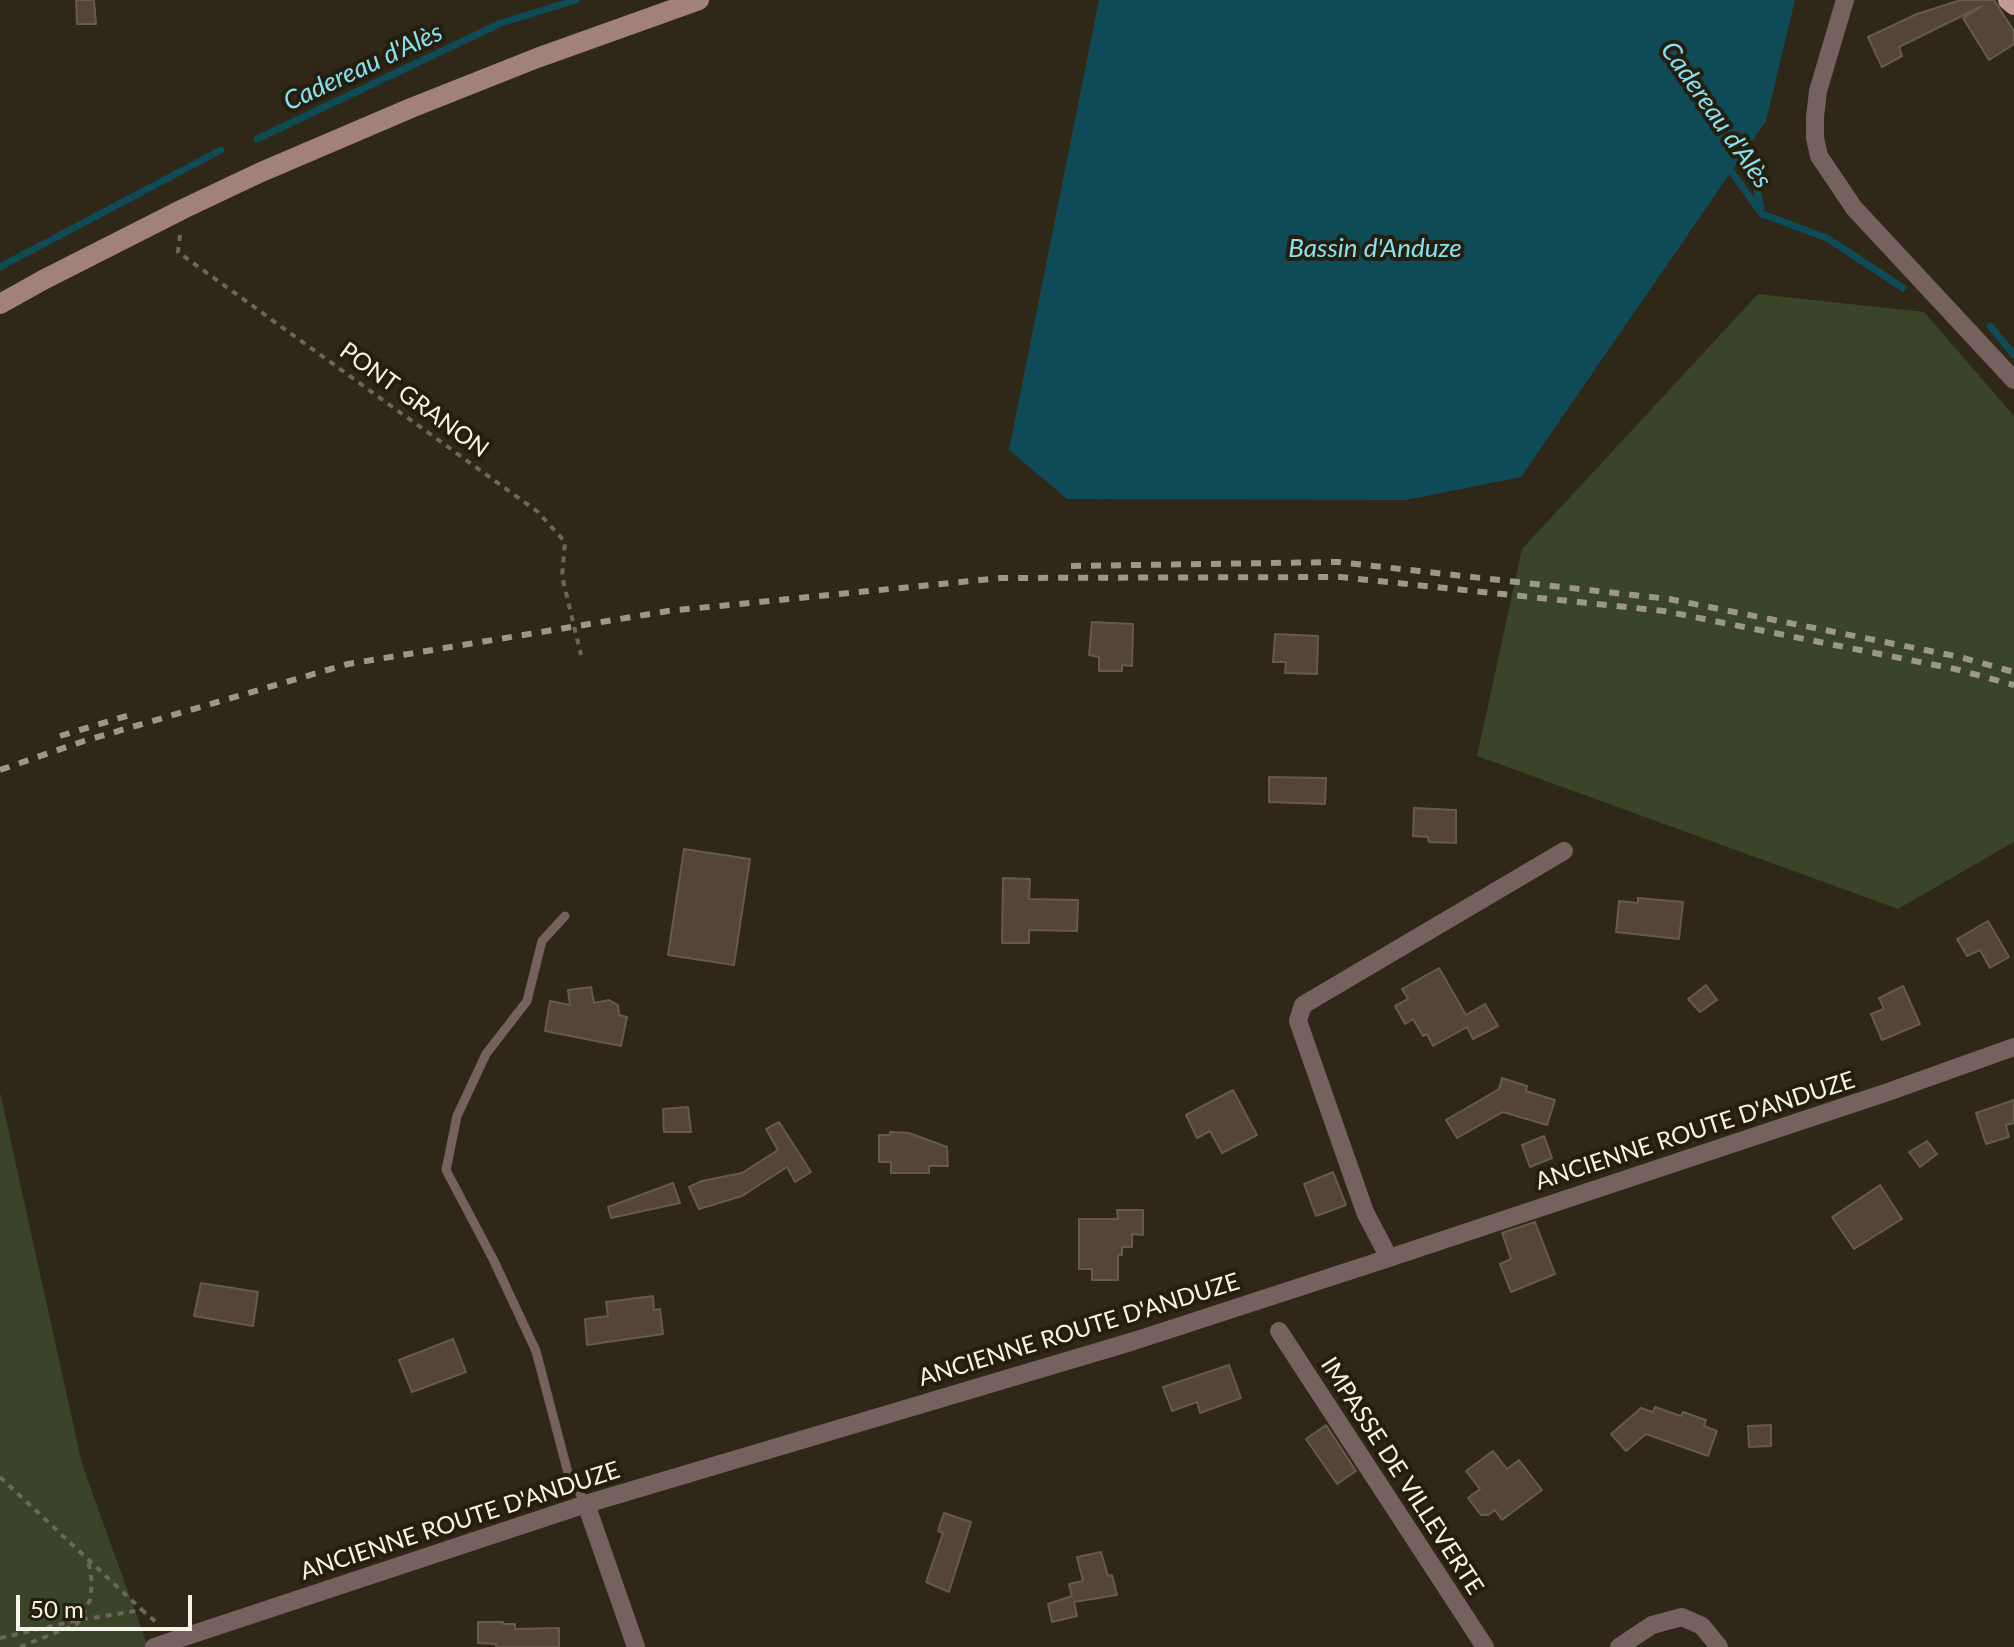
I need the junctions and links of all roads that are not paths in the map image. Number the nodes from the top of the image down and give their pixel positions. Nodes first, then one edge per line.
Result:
1 (699, 0) edge
2 (1845, 0) edge
3 (2008, 0) edge
4 (2014, 5) edge
5 (0, 304) edge
6 (2014, 380) edge
7 (1564, 851) dead end
8 (565, 916) dead end
9 (2014, 1047) edge
10 (1389, 1258) junction
11 (1279, 1331) dead end
12 (586, 1504) junction
13 (154, 1647) edge
14 (636, 1647) edge
15 (1485, 1647) edge
16 (1619, 1647) edge
17 (1719, 1647) edge

1 - 5 main road
2 - 6 street
3 - 4 main road
7 - 10 street
8 - 12 lane
9 - 10 street, ANCIENNE ROUTE D'ANDUZE
10 - 12 street, ANCIENNE ROUTE D'ANDUZE
11 - 15 street, IMPASSE DE VILLEVERTE
12 - 13 street, ANCIENNE ROUTE D'ANDUZE
12 - 14 street
16 - 17 street

